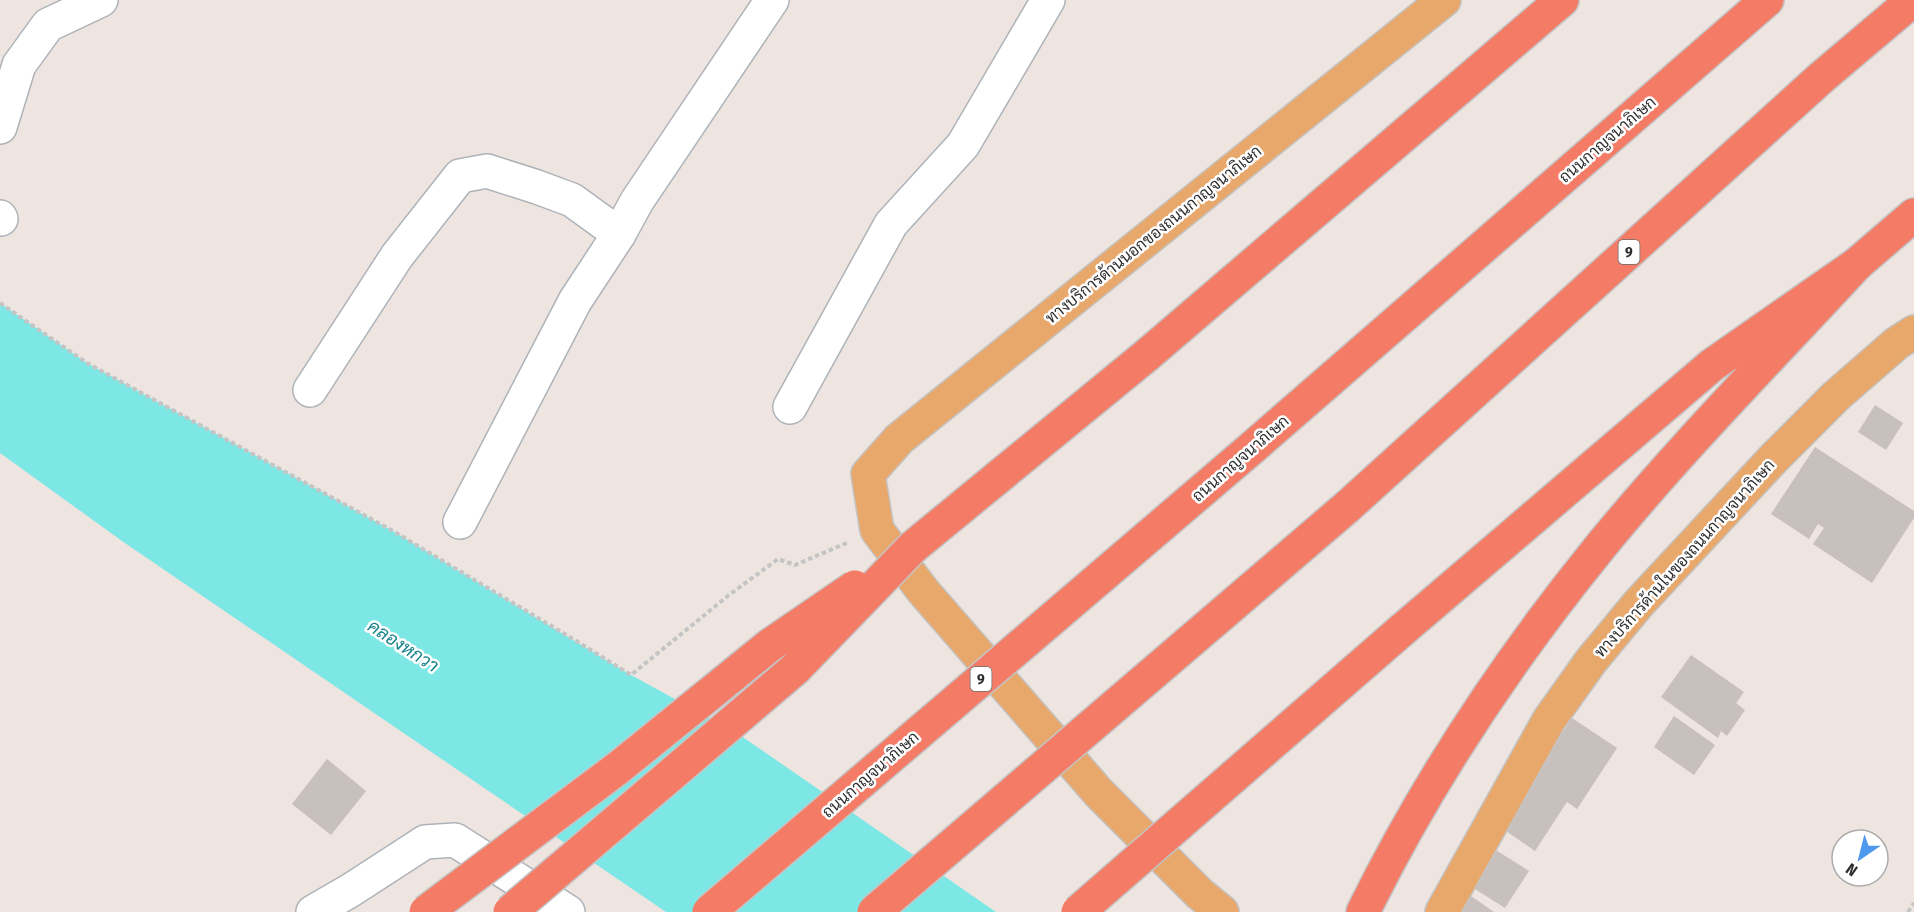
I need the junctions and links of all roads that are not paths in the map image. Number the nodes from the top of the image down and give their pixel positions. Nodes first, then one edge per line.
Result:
1 (101, 0) edge
2 (772, 0) edge
3 (1048, 0) edge
4 (1444, 0) edge
5 (1562, 0) edge
6 (1767, 0) edge
7 (1913, 0) edge
8 (0, 127) edge
9 (1914, 215) edge
10 (619, 234) junction
11 (1857, 264) junction
12 (1908, 343) edge
13 (310, 390) dead end
14 (790, 407) dead end
15 (460, 522) dead end
16 (913, 547) junction
17 (313, 912) edge
18 (426, 912) edge
19 (510, 912) edge
20 (568, 912) edge
21 (709, 912) edge
22 (874, 912) edge
23 (1078, 912) edge
24 (1222, 912) edge
25 (1363, 912) edge
26 (1442, 912) edge

1 - 8 street
2 - 10 street
3 - 14 street
4 - 24 main road, ทางบริการด้านนอกของถนนกาญจนาภิเษก
5 - 16 highway, bridge
6 - 21 highway, ถนนกาญจนาภิเษก / 9, bridge
7 - 22 highway, 9, bridge
9 - 11 highway
10 - 13 street
10 - 15 street
11 - 23 highway, bridge
11 - 25 highway
12 - 26 main road, ทางบริการด้านในของถนนกาญจนาภิเษก
16 - 18 highway, bridge
16 - 19 highway, bridge
17 - 20 street

